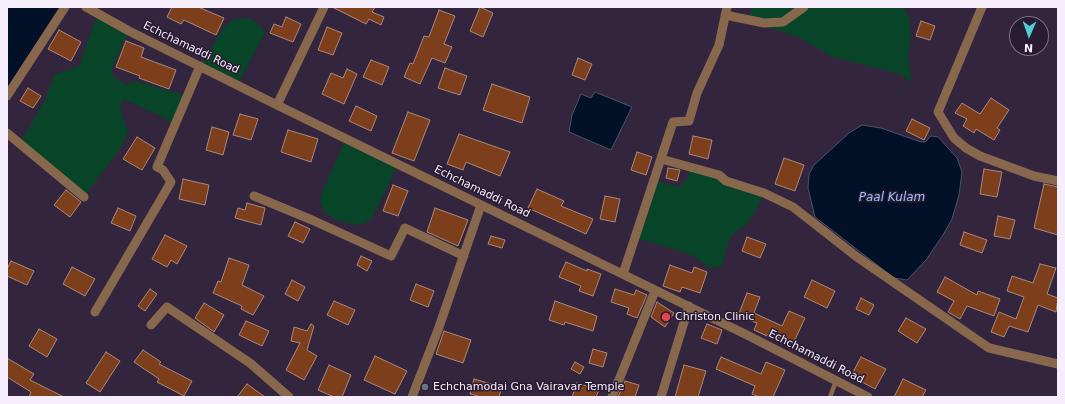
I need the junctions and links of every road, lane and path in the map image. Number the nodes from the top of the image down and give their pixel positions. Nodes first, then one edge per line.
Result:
1 (65, 7) edge
2 (86, 7) edge
3 (324, 7) edge
4 (804, 7) edge
5 (982, 7) edge
6 (726, 11) edge
7 (200, 66) junction
8 (7, 96) edge
9 (277, 105) junction
10 (7, 133) edge
11 (661, 159) junction
12 (1058, 181) edge
13 (254, 196) dead end
14 (84, 197) dead end
15 (481, 205) junction
16 (464, 256) junction
17 (623, 274) junction
18 (655, 290) junction
19 (689, 306) junction
20 (95, 312) dead end
21 (151, 325) dead end
22 (1058, 364) edge
23 (836, 381) junction
24 (289, 397) edge
25 (412, 397) edge
26 (612, 397) edge
27 (661, 397) edge
28 (830, 397) edge
29 (868, 397) edge

1 - 8 street
2 - 7 street, Echchamaddi Road
3 - 9 street
4 - 6 street
5 - 12 street
6 - 11 street
7 - 9 street, Echchamaddi Road
7 - 20 street
9 - 15 street, Echchamaddi Road
10 - 14 street
11 - 17 street
11 - 22 street
13 - 16 street
15 - 16 street
15 - 17 street, Echchamaddi Road
16 - 25 street
17 - 18 street, Echchamaddi Road
18 - 19 street, Echchamaddi Road
18 - 26 street
19 - 23 street, Echchamaddi Road
19 - 27 street
21 - 24 street
23 - 28 lane
23 - 29 street, Echchamaddi Road

